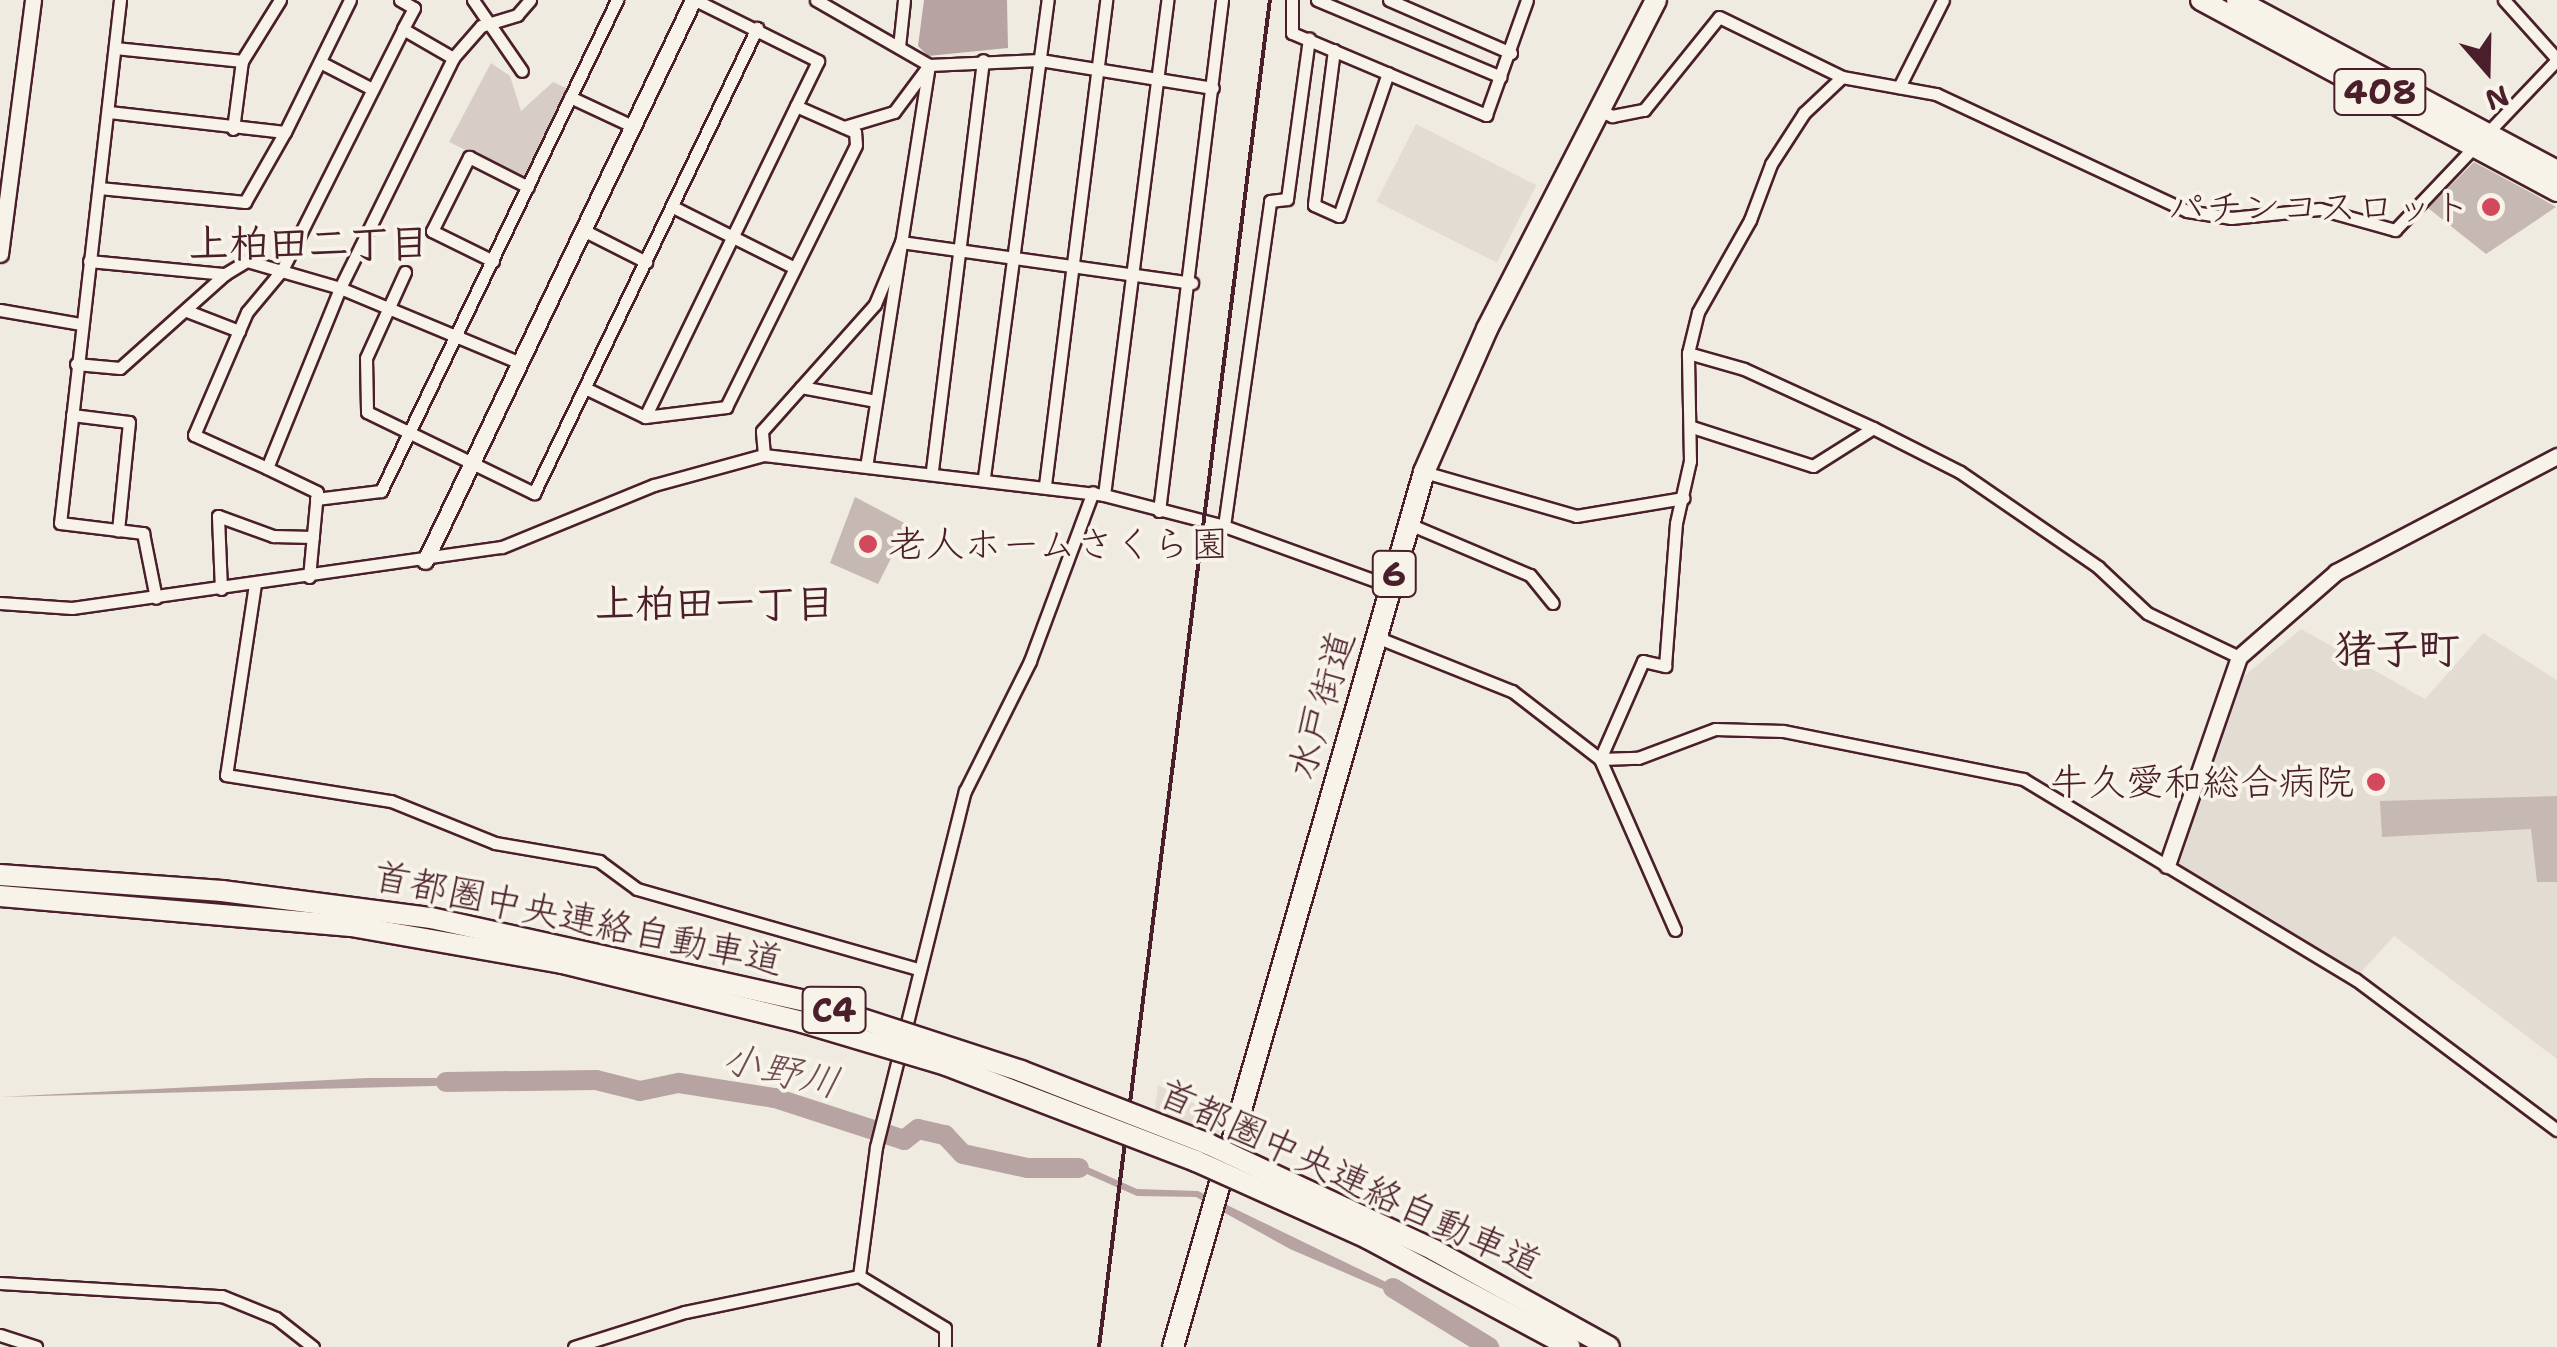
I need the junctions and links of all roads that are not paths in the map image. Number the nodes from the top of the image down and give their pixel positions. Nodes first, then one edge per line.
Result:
1 (32, 0) edge
2 (120, 0) edge
3 (280, 0) edge
4 (350, 0) edge
5 (400, 0) edge
6 (473, 0) edge
7 (530, 0) edge
8 (618, 0) edge
9 (694, 0) edge
10 (816, 0) edge
11 (904, 0) edge
12 (1048, 0) edge
13 (1106, 0) edge
14 (1167, 0) edge
15 (1222, 0) edge
16 (1292, 0) edge
17 (1318, 0) edge
18 (1389, 0) edge
19 (1527, 0) edge
20 (1656, 0) edge
21 (1942, 0) edge
22 (2201, 0) edge
23 (2237, 0) edge
24 (2504, 0) edge
25 (491, 20) junction
26 (757, 28) junction
27 (404, 29) junction
28 (1310, 40) junction
29 (899, 47) junction
30 (115, 48) junction
31 (1334, 50) junction
32 (1511, 53) junction
33 (453, 58) junction
34 (242, 60) junction
35 (984, 60) junction
36 (1040, 60) junction
37 (2557, 60) edge
38 (320, 62) junction
39 (929, 65) junction
40 (1097, 66) junction
41 (522, 71) dead end
42 (1388, 73) junction
43 (1157, 74) junction
44 (1501, 76) junction
45 (1842, 77) junction
46 (1899, 87) junction
47 (1213, 88) junction
48 (372, 89) junction
49 (570, 97) junction
50 (796, 106) junction
51 (1598, 109) junction
52 (109, 112) junction
53 (632, 126) junction
54 (844, 127) junction
55 (233, 129) junction
56 (285, 132) junction
57 (2483, 138) junction
58 (2557, 171) edge
59 (528, 187) junction
60 (99, 188) junction
61 (2557, 190) edge
62 (673, 206) junction
63 (582, 230) junction
64 (734, 238) junction
65 (902, 242) junction
66 (956, 249) junction
67 (0, 254) edge
68 (1014, 257) junction
69 (493, 260) junction
70 (89, 261) junction
71 (646, 262) junction
72 (1073, 266) junction
73 (794, 268) junction
74 (282, 270) junction
75 (406, 272) dead end
76 (225, 274) junction
77 (1131, 274) junction
78 (1192, 282) junction
79 (340, 288) junction
80 (390, 307) junction
81 (0, 310) edge
82 (186, 311) junction
83 (80, 324) junction
84 (238, 331) junction
85 (459, 334) junction
86 (1688, 353) junction
87 (518, 362) junction
88 (76, 364) junction
89 (585, 388) junction
90 (800, 388) junction
91 (876, 401) junction
92 (72, 415) junction
93 (645, 417) junction
94 (1692, 427) junction
95 (1873, 428) junction
96 (410, 434) junction
97 (764, 455) junction
98 (2557, 456) edge
99 (867, 462) junction
100 (470, 465) junction
101 (268, 468) junction
102 (932, 470) junction
103 (1424, 472) junction
104 (984, 478) junction
105 (1046, 485) junction
106 (1098, 494) junction
107 (1684, 498) junction
108 (316, 500) junction
109 (1159, 511) junction
110 (1409, 524) junction
111 (1224, 526) junction
112 (118, 530) junction
113 (313, 537) junction
114 (424, 561) junction
115 (310, 576) junction
116 (256, 584) junction
117 (1390, 586) junction
118 (221, 589) junction
119 (156, 598) junction
120 (0, 603) edge
121 (1553, 603) dead end
122 (1376, 637) junction
123 (2239, 657) junction
124 (1600, 759) junction
125 (2167, 865) junction
126 (0, 875) edge
127 (0, 896) edge
128 (1675, 930) dead end
129 (918, 969) junction
130 (2557, 1130) edge
131 (858, 1276) junction
132 (0, 1282) edge
133 (0, 1335) edge
134 (36, 1347) edge
135 (314, 1347) edge
136 (574, 1347) edge
137 (945, 1347) edge
138 (1173, 1347) edge
139 (1570, 1347) edge
140 (1610, 1347) edge

1 - 67 street
2 - 30 street
3 - 34 street
4 - 38 street
5 - 27 street
6 - 25 street
7 - 25 street
8 - 49 street
9 - 26 street
9 - 53 street
10 - 29 street
11 - 29 street
12 - 36 street
13 - 40 street
14 - 43 street
15 - 47 street
16 - 28 street
17 - 44 street
18 - 32 street
19 - 32 street
20 - 51 highway, 水戸街道 / 6
21 - 46 street
22 - 57 highway, 408
23 - 57 highway, 408
24 - 37 street
25 - 33 street
25 - 41 street
26 - 50 street
26 - 62 street
27 - 33 street
27 - 48 street
28 - 31 street
28 - 111 street
29 - 39 street
30 - 34 street
30 - 52 street
31 - 42 street
31 - 42 street
32 - 44 street
33 - 79 street
34 - 55 street
35 - 36 street
35 - 39 street
35 - 66 street
36 - 40 street
36 - 68 street
37 - 57 street
38 - 48 street
38 - 56 street
39 - 54 street
39 - 65 street
40 - 43 street
40 - 72 street
42 - 44 street
43 - 47 street
43 - 77 street
45 - 46 street
45 - 51 street
45 - 86 street
46 - 57 street
47 - 78 street
48 - 74 street
49 - 53 street
49 - 59 street
50 - 54 street
50 - 64 street
51 - 103 highway, 水戸街道 / 6
52 - 55 street
52 - 60 street
53 - 63 street
54 - 73 street
55 - 56 street
56 - 60 street
57 - 58 highway, 408
57 - 61 highway, 408
59 - 69 street
59 - 69 street
60 - 70 street
62 - 64 street
62 - 71 street
63 - 71 street
63 - 87 street
64 - 73 street
64 - 93 street
65 - 66 street
65 - 90 street
65 - 91 street
66 - 68 street
66 - 102 street
68 - 72 street
68 - 104 street
69 - 85 street
70 - 76 street
70 - 83 street
71 - 89 street
72 - 77 street
72 - 105 street
73 - 93 street
74 - 76 street
74 - 79 street
74 - 84 street
75 - 80 street
76 - 82 street
77 - 78 street
77 - 106 street
78 - 109 street
79 - 80 street
79 - 101 street
80 - 85 street
80 - 96 street
81 - 83 street
82 - 84 street
82 - 88 street
83 - 88 street
84 - 101 street
85 - 87 street
85 - 96 street
86 - 94 street
86 - 95 street
87 - 100 street
88 - 92 street
89 - 93 street
89 - 100 street
90 - 91 street
90 - 97 street
91 - 99 street
92 - 112 street
92 - 112 street
94 - 95 street
94 - 107 street
95 - 123 street
96 - 100 street
96 - 108 street
97 - 99 street
97 - 114 street
98 - 123 street
99 - 102 street
100 - 114 street
101 - 108 street
102 - 104 street
103 - 107 street
103 - 110 highway, 水戸街道 / 6
104 - 105 street
105 - 106 street
106 - 109 street
106 - 129 street
107 - 124 street
108 - 113 street
109 - 111 street
110 - 117 highway, 水戸街道 / 6
110 - 121 street
111 - 117 street
112 - 119 street
113 - 115 street
113 - 118 street
114 - 115 street
115 - 116 street
116 - 118 street
116 - 129 street
117 - 122 highway, 水戸街道 / 6
118 - 119 street
119 - 120 street
122 - 124 street
122 - 138 highway, 水戸街道 / 6
123 - 125 street
124 - 125 street
124 - 128 street
125 - 130 street
126 - 140 highway, 首都圏中央連絡自動車道 / C4, bridge
127 - 139 highway, 首都圏中央連絡自動車道 / C4, bridge
129 - 131 street
131 - 136 street
131 - 137 street
132 - 135 street
133 - 134 street

